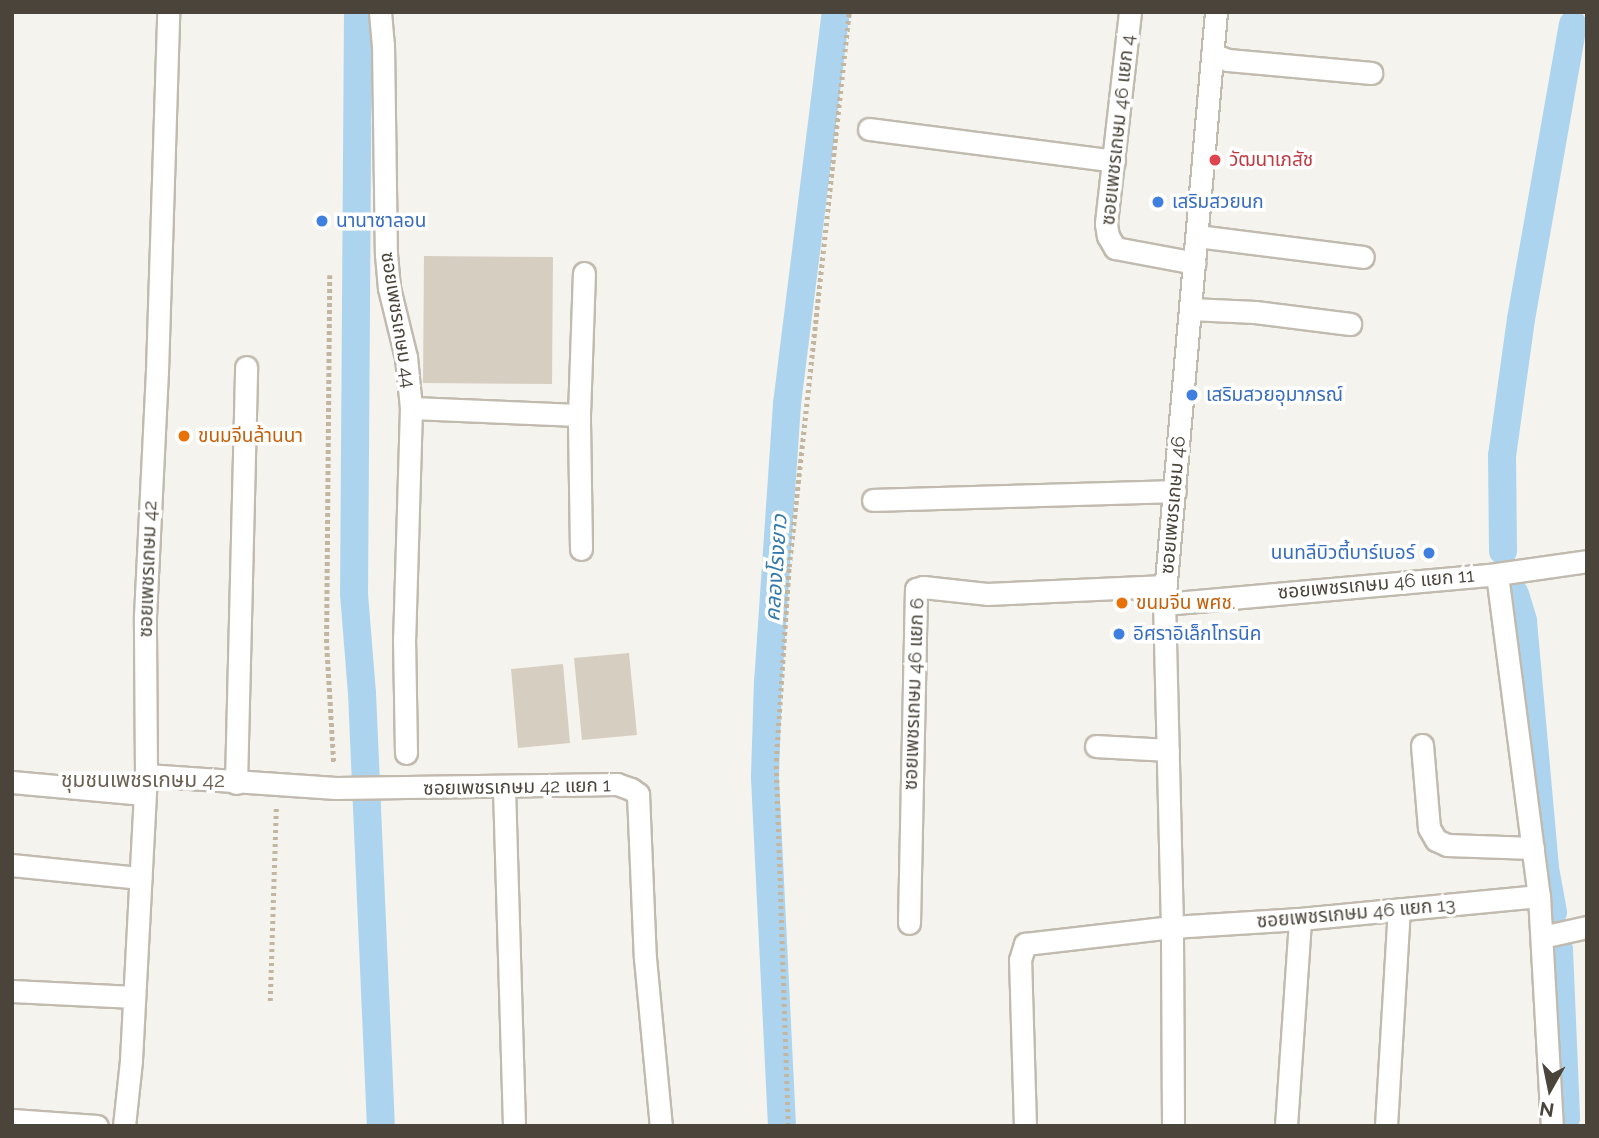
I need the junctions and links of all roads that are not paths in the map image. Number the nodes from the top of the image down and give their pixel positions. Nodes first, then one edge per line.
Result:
1 (167, 12) edge
2 (380, 12) edge
3 (1130, 12) edge
4 (1216, 12) edge
5 (1212, 54) junction
6 (1371, 73) dead end
7 (869, 129) dead end
8 (1114, 160) junction
9 (1197, 236) junction
10 (1363, 257) dead end
11 (1195, 264) junction
12 (584, 273) dead end
13 (1190, 309) junction
14 (1350, 324) dead end
15 (246, 367) dead end
16 (411, 408) junction
17 (579, 415) junction
18 (1175, 491) junction
19 (873, 500) dead end
20 (581, 549) dead end
21 (1587, 561) edge
22 (1497, 574) junction
23 (1165, 595) junction
24 (1096, 746) dead end
25 (1422, 746) dead end
26 (1168, 750) junction
27 (407, 753) dead end
28 (12, 782) edge
29 (236, 783) junction
30 (144, 785) junction
31 (504, 788) junction
32 (1533, 848) junction
33 (12, 865) edge
34 (140, 878) junction
35 (1539, 896) junction
36 (1399, 909) junction
37 (1300, 919) junction
38 (908, 923) dead end
39 (1172, 927) junction
40 (1587, 927) edge
41 (1542, 937) junction
42 (12, 991) edge
43 (134, 997) junction
44 (12, 1120) edge
45 (97, 1126) edge
46 (124, 1126) edge
47 (514, 1126) edge
48 (662, 1126) edge
49 (1025, 1126) edge
50 (1173, 1126) edge
51 (1286, 1126) edge
52 (1386, 1126) edge
53 (1552, 1126) edge

1 - 30 street, ซอยเพชรเกษม 42
2 - 16 street, ซอยเพชรเกษม 44
3 - 8 street, ซอยเพชรเกษม 46 แยก 4
4 - 5 street, ซอยเพชรเกษม 46
5 - 6 street
5 - 9 street, ซอยเพชรเกษม 46
7 - 8 street
8 - 11 street, ซอยเพชรเกษม 46 แยก 4
9 - 10 street
9 - 11 street, ซอยเพชรเกษม 46
11 - 13 street, ซอยเพชรเกษม 46
12 - 17 street
13 - 14 street
13 - 18 street, ซอยเพชรเกษม 46
15 - 29 street
16 - 17 street
16 - 27 street, ซอยเพชรเกษม 44
17 - 20 street
18 - 19 street
18 - 23 street, ซอยเพชรเกษม 46
21 - 22 street, ซอยเพชรเกษม 46 แยก 11
22 - 23 street, ซอยเพชรเกษม 46 แยก 11
22 - 32 street
23 - 26 street, ซอยเพชรเกษม 46
23 - 38 street, ซอยเพชรเกษม 46 แยก 6
24 - 26 street
25 - 32 street
26 - 39 street, ซอยเพชรเกษม 46
28 - 30 street, ซอยเพชรเกษม 42 แยก 1
29 - 30 street, ซอยเพชรเกษม 42 แยก 1
29 - 31 street, ซอยเพชรเกษม 42 แยก 1
30 - 34 street, ซอยเพชรเกษม 42
31 - 47 street
31 - 48 street, ซอยเพชรเกษม 42 แยก 1
32 - 35 street
33 - 34 street
34 - 43 street, ซอยเพชรเกษม 42
35 - 36 street, ซอยเพชรเกษม 46 แยก 13
35 - 41 street
36 - 37 street, ซอยเพชรเกษม 46 แยก 13
36 - 52 street
37 - 39 street, ซอยเพชรเกษม 46 แยก 13
37 - 51 street
39 - 49 street, ซอยเพชรเกษม 46 แยก 13
39 - 50 street, ซอยเพชรเกษม 46
40 - 41 street
41 - 53 street
42 - 43 street
43 - 46 street, ซอยเพชรเกษม 42
44 - 45 street

